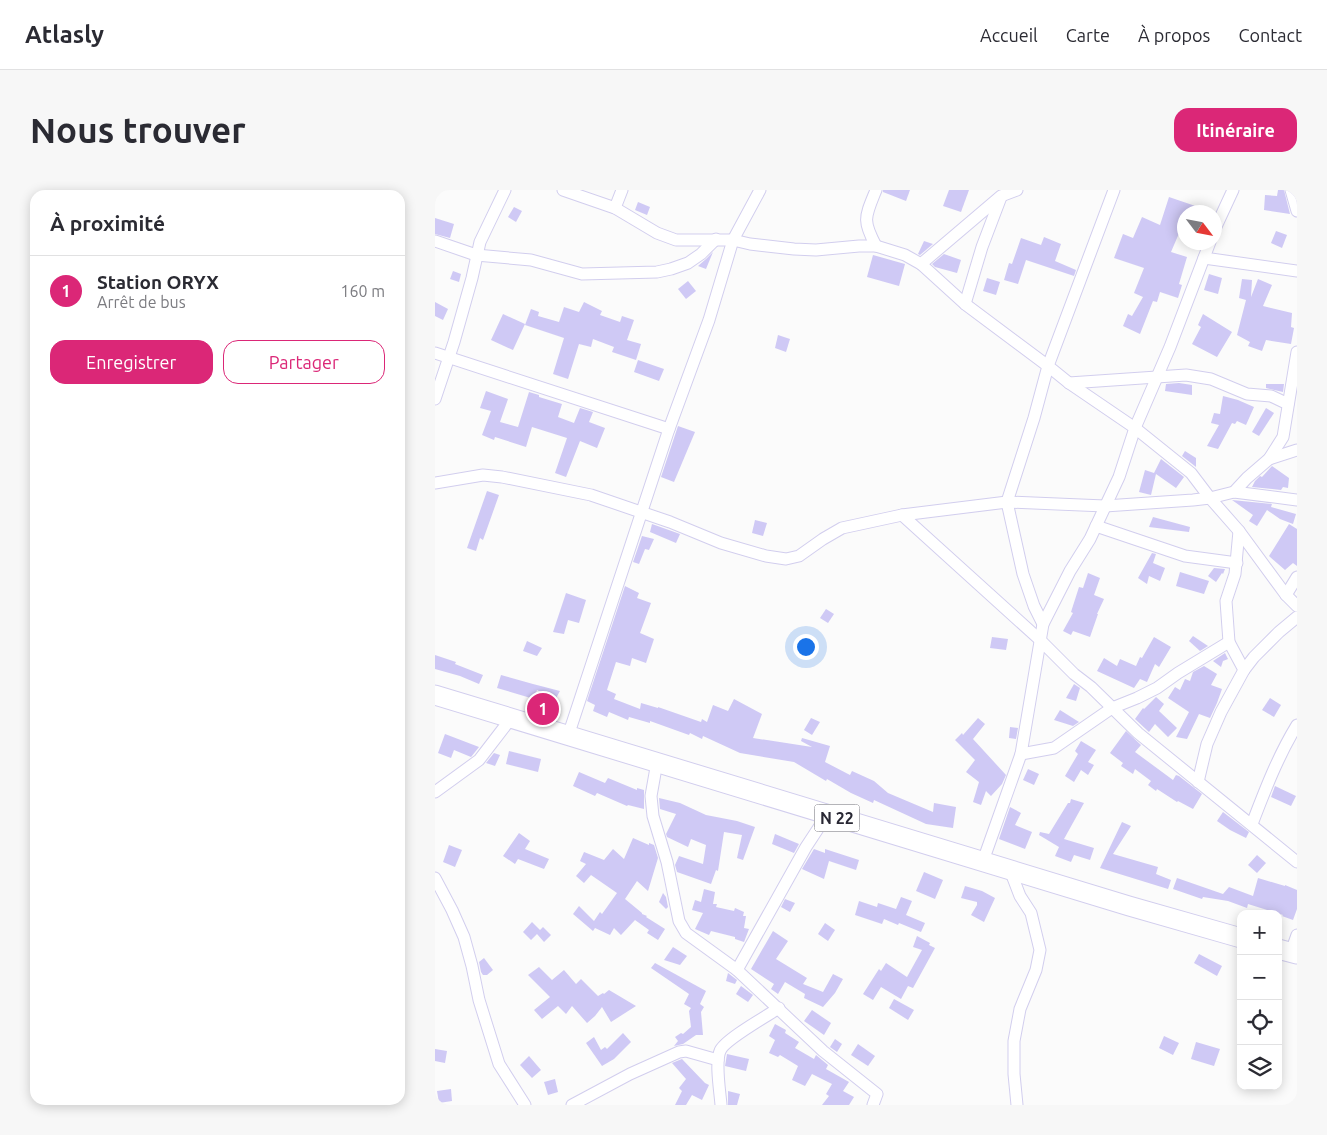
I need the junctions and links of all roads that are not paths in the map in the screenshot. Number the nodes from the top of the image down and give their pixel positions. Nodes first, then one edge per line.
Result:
1 (505, 190) edge
2 (563, 190) edge
3 (621, 190) edge
4 (760, 190) edge
5 (876, 190) edge
6 (1017, 190) edge
7 (1114, 190) edge
8 (1233, 190) edge
9 (1291, 190) edge
10 (1003, 193) edge
11 (615, 208) junction
12 (1297, 212) edge
13 (1222, 215) edge
14 (716, 239) junction
15 (733, 240) junction
16 (435, 241) edge
17 (876, 246) junction
18 (1207, 250) edge
19 (476, 255) junction
20 (1204, 258) junction
21 (921, 264) junction
22 (1297, 271) edge
23 (965, 304) junction
24 (1297, 352) edge
25 (435, 353) edge
26 (449, 357) junction
27 (1048, 366) junction
28 (1157, 378) junction
29 (1069, 383) junction
30 (435, 399) edge
31 (1288, 404) junction
32 (1135, 428) junction
33 (669, 429) junction
34 (1297, 450) edge
35 (1269, 459) junction
36 (435, 483) edge
37 (1234, 492) junction
38 (1210, 498) junction
39 (1297, 500) edge
40 (1007, 502) junction
41 (1105, 506) junction
42 (642, 512) junction
43 (902, 515) junction
44 (1096, 526) junction
45 (1239, 531) junction
46 (1237, 563) junction
47 (1297, 577) edge
48 (1286, 595) junction
49 (1297, 606) edge
50 (1297, 617) edge
51 (1043, 624) junction
52 (1039, 639) junction
53 (1229, 642) junction
54 (1244, 670) junction
55 (435, 695) edge
56 (1112, 708) junction
57 (511, 718) junction
58 (1297, 725) edge
59 (568, 736) junction
60 (1021, 754) junction
61 (657, 762) junction
62 (1198, 782) junction
63 (435, 792) edge
64 (827, 814) junction
65 (1252, 824) junction
66 (983, 861) junction
67 (1297, 862) edge
68 (1009, 870) junction
69 (435, 878) edge
70 (1237, 937) edge
71 (737, 970) junction
72 (779, 1008) junction
73 (718, 1060) junction
74 (525, 1105) edge
75 (572, 1105) edge
76 (721, 1105) edge
77 (873, 1105) edge
78 (1017, 1105) edge

1 - 19 street
2 - 11 street
3 - 11 street
4 - 15 street
5 - 17 street
6 - 10 street
7 - 27 street
8 - 13 street
9 - 12 street
10 - 21 street
10 - 23 street
11 - 14 street
14 - 15 street
14 - 19 street
15 - 17 street
15 - 33 street
16 - 19 street
17 - 21 street
18 - 20 street
19 - 26 street
20 - 22 street
20 - 28 street
21 - 23 street
23 - 27 street
24 - 31 street
25 - 26 street
26 - 30 street
26 - 33 street
27 - 29 street
27 - 40 street
28 - 29 street
28 - 31 street
28 - 32 street
29 - 32 street
31 - 35 street
32 - 38 street
32 - 41 street
33 - 42 street
34 - 35 street
35 - 37 street
36 - 42 street
37 - 38 street
37 - 39 street
38 - 41 street
38 - 45 street
40 - 41 street
40 - 43 street
40 - 51 street
41 - 44 street
42 - 43 street
42 - 59 street
43 - 52 street
44 - 46 street
44 - 51 street
45 - 46 street
45 - 48 street
46 - 53 street
47 - 48 street
48 - 49 street
50 - 54 street
51 - 52 street
52 - 56 street
52 - 60 street
53 - 54 street
53 - 56 street
54 - 62 street
55 - 57 main road, N 22
56 - 60 street
56 - 62 street
57 - 59 main road, N 22
57 - 63 street
58 - 65 street
59 - 61 main road, N 22
60 - 66 street
61 - 64 main road, N 22
61 - 71 street
62 - 65 street
64 - 66 main road, N 22
64 - 71 street
65 - 67 street
66 - 68 main road, N 22
68 - 70 main road, N 22
68 - 78 street
69 - 74 street
71 - 72 street
72 - 73 street
72 - 77 street
73 - 75 street
73 - 76 street

